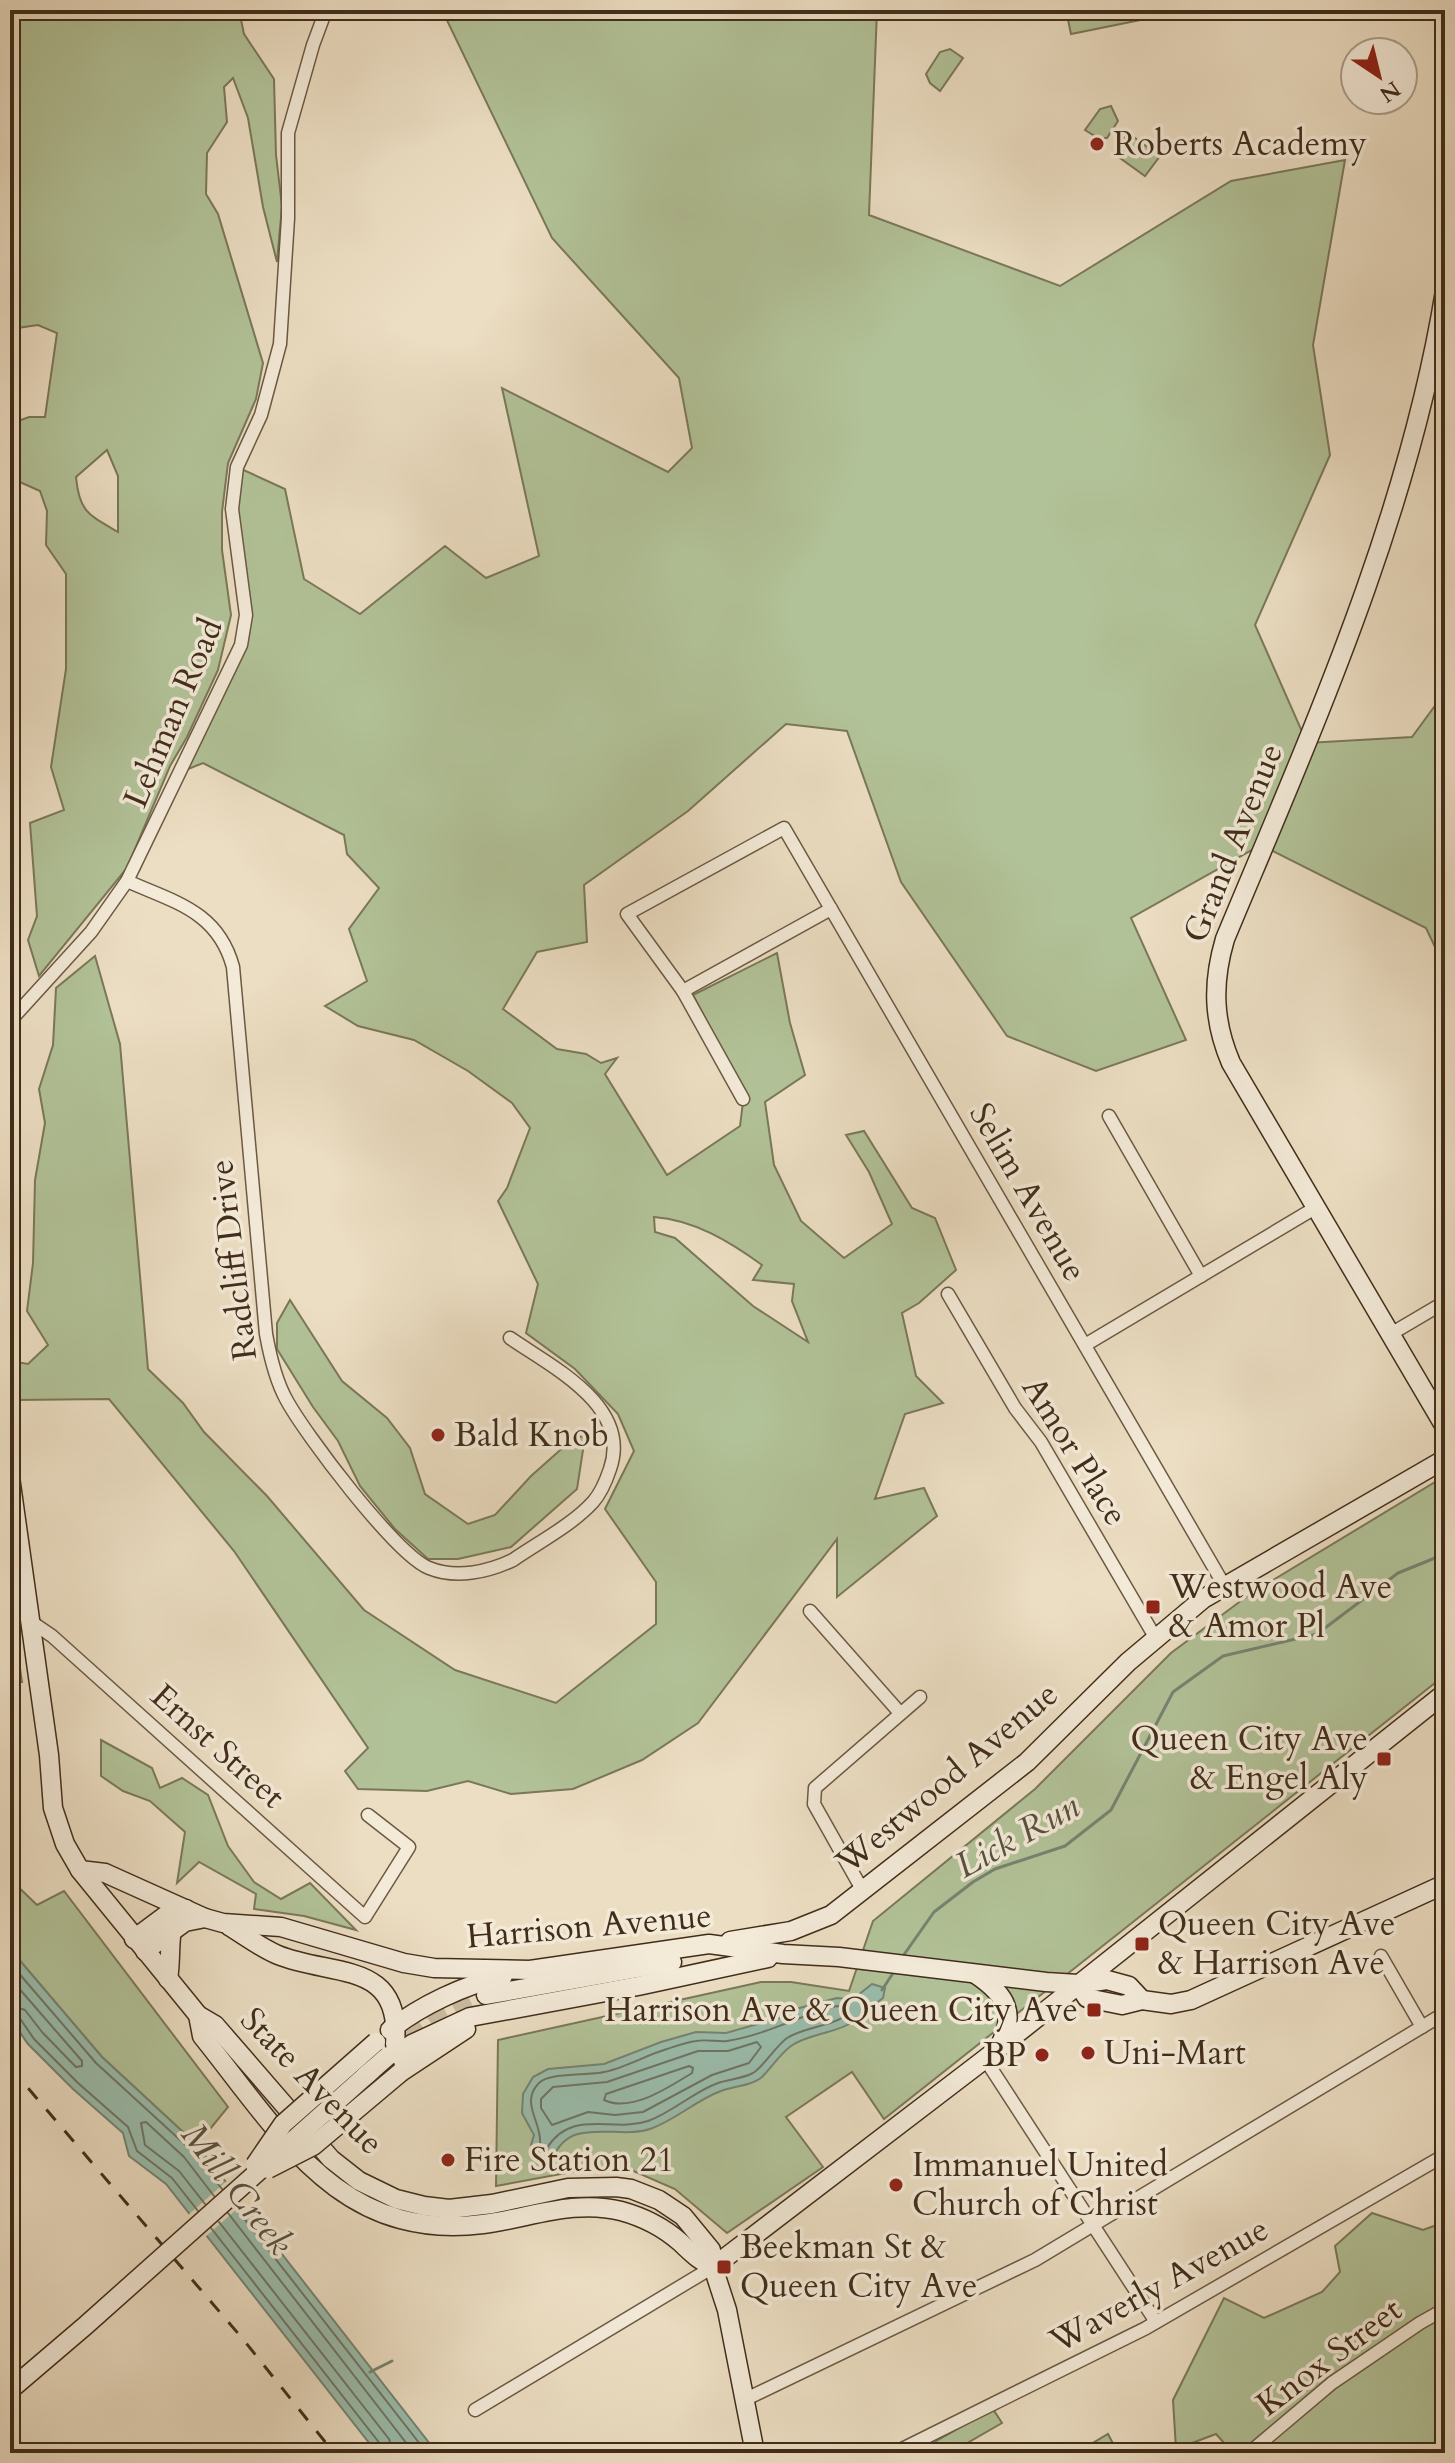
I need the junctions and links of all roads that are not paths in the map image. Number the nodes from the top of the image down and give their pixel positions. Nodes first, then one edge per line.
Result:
1 (326, 10) edge
2 (1445, 291) edge
3 (127, 881) junction
4 (831, 909) junction
5 (683, 991) junction
6 (10, 1021) edge
7 (743, 1099) dead end
8 (1109, 1116) dead end
9 (1315, 1208) junction
10 (1201, 1276) junction
11 (948, 1294) dead end
12 (1445, 1302) edge
13 (1389, 1335) junction
14 (510, 1338) dead end
15 (1085, 1345) junction
16 (1445, 1427) edge
17 (1445, 1459) edge
18 (10, 1477) edge
19 (1224, 1585) junction
20 (810, 1611) dead end
21 (30, 1621) junction
22 (1155, 1637) junction
23 (1445, 1693) edge
24 (920, 1697) dead end
25 (900, 1713) junction
26 (368, 1815) dead end
27 (80, 1870) junction
28 (1445, 1884) edge
29 (863, 1891) junction
30 (186, 1909) junction
31 (831, 1915) junction
32 (214, 1920) junction
33 (172, 1929) junction
34 (709, 1944) junction
35 (139, 1945) junction
36 (746, 1949) junction
37 (783, 1954) junction
38 (1381, 1956) dead end
39 (839, 1957) junction
40 (530, 1970) junction
41 (977, 1975) junction
42 (168, 1979) junction
43 (1078, 1984) junction
44 (462, 1990) junction
45 (488, 2008) junction
46 (1445, 2013) edge
47 (397, 2025) junction
48 (1422, 2027) junction
49 (392, 2050) junction
50 (991, 2054) junction
51 (372, 2070) junction
52 (1445, 2155) edge
53 (241, 2183) junction
54 (1093, 2224) junction
55 (713, 2267) junction
56 (1445, 2309) edge
57 (1156, 2322) junction
58 (10, 2389) edge
59 (746, 2399) junction
60 (475, 2410) dead end
61 (755, 2453) edge
62 (894, 2453) edge
63 (1249, 2453) edge

1 - 3 street, Lehman Road
2 - 9 main road, Grand Avenue
3 - 6 street, Lehman Road
3 - 14 street, Radcliff Drive
4 - 5 street
4 - 5 street, Selim Avenue
4 - 15 street, Selim Avenue
5 - 7 street
8 - 10 street
9 - 10 street
9 - 13 main road, Grand Avenue
10 - 15 street
11 - 22 street, Amor Place
12 - 13 street
13 - 16 main road, Grand Avenue
15 - 19 street, Selim Avenue
17 - 19 main road, Westwood Avenue
18 - 21 main road, State Avenue
19 - 22 main road, Westwood Avenue
20 - 25 street
21 - 26 street, Ernst Street
21 - 27 main road, State Avenue
22 - 29 main road, Westwood Avenue
23 - 43 main road
24 - 25 street
25 - 29 street
27 - 30 main road, Harrison Avenue
27 - 35 main road, State Avenue
28 - 43 main road, Harrison Avenue
29 - 31 main road, Westwood Avenue
30 - 32 main road, Harrison Avenue
30 - 35 main road
31 - 34 main road, Westwood Avenue
31 - 39 main road
32 - 33 main road, Harrison Avenue
32 - 40 main road, Harrison Avenue
32 - 47 main road
33 - 35 main road, Harrison Avenue
33 - 42 main road
34 - 36 main road, Harrison Avenue
34 - 40 main road, Harrison Avenue
35 - 42 main road, State Avenue
36 - 37 main road, Harrison Avenue
36 - 45 main road
37 - 39 main road, Harrison Avenue
37 - 45 main road
38 - 48 street
39 - 41 main road, Harrison Avenue
40 - 44 main road
41 - 43 main road, Harrison Avenue
41 - 50 main road
42 - 55 main road, State Avenue
43 - 50 main road
44 - 47 main road
44 - 49 main road
45 - 51 main road, bridge
45 - 53 main road, bridge
46 - 48 street
47 - 49 main road
47 - 53 main road, bridge
48 - 54 street
49 - 51 main road, bridge
49 - 53 main road, bridge
50 - 54 street
50 - 55 main road
51 - 58 main road, bridge
52 - 57 street, Waverly Avenue
53 - 58 main road, bridge
54 - 57 street
54 - 59 street
55 - 59 main road
55 - 60 street
56 - 63 street, Knox Street
57 - 62 street, Waverly Avenue
59 - 61 main road

